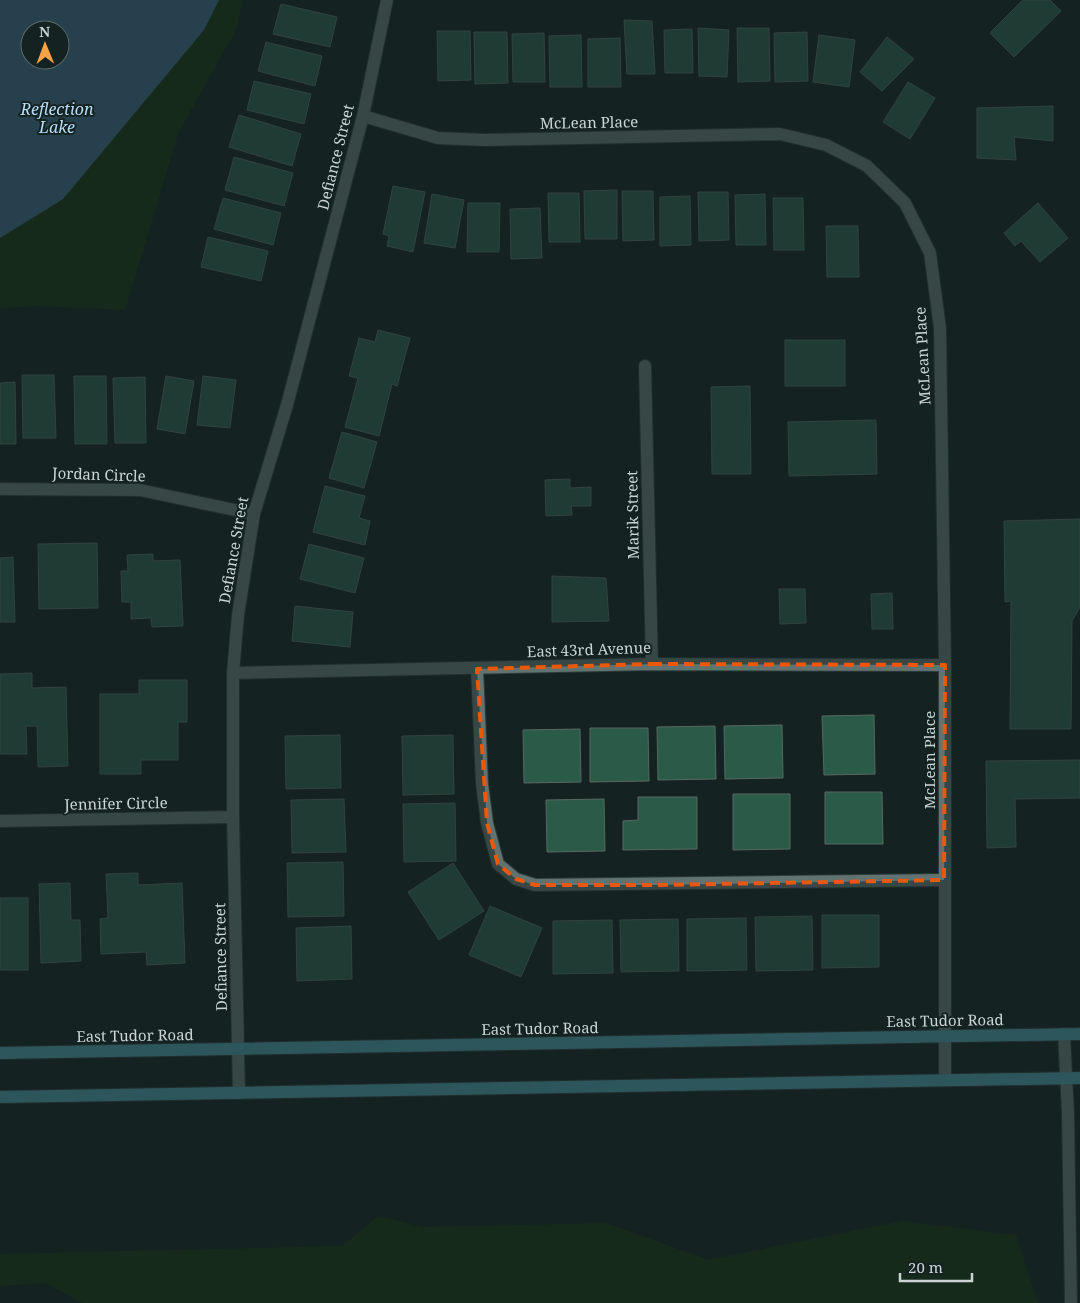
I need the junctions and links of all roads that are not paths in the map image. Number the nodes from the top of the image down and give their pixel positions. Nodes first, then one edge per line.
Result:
1 (387, 0) edge
2 (362, 116) junction
3 (644, 366) dead end
4 (0, 489) edge
5 (254, 514) junction
6 (652, 664) junction
7 (945, 665) junction
8 (477, 669) junction
9 (234, 673) junction
10 (233, 817) junction
11 (0, 821) edge
12 (944, 880) junction
13 (1064, 1034) junction
14 (1080, 1034) edge
15 (944, 1036) junction
16 (238, 1049) junction
17 (0, 1053) edge
18 (1065, 1078) junction
19 (1080, 1078) edge
20 (945, 1080) junction
21 (239, 1093) junction
22 (0, 1097) edge
23 (1071, 1303) edge

1 - 2 street, Defiance Street
2 - 5 street, Defiance Street
2 - 7 street, McLean Place
3 - 6 street, Marik Street
4 - 5 street, Jordan Circle
5 - 9 street, Defiance Street
6 - 7 street, East 43rd Avenue
6 - 8 street, East 43rd Avenue
7 - 12 street, McLean Place
8 - 9 street, East 43rd Avenue
8 - 12 street
9 - 10 street, Defiance Street
10 - 11 street, Jennifer Circle
10 - 16 street, Defiance Street
12 - 15 street, McLean Place
13 - 14 main road, East Tudor Road
13 - 15 main road, East Tudor Road
13 - 18 street
15 - 16 main road, East Tudor Road
15 - 20 street, McLean Place
16 - 17 main road, East Tudor Road
16 - 21 street, Defiance Street
18 - 19 main road
18 - 20 main road
18 - 23 street
20 - 21 main road
21 - 22 main road

